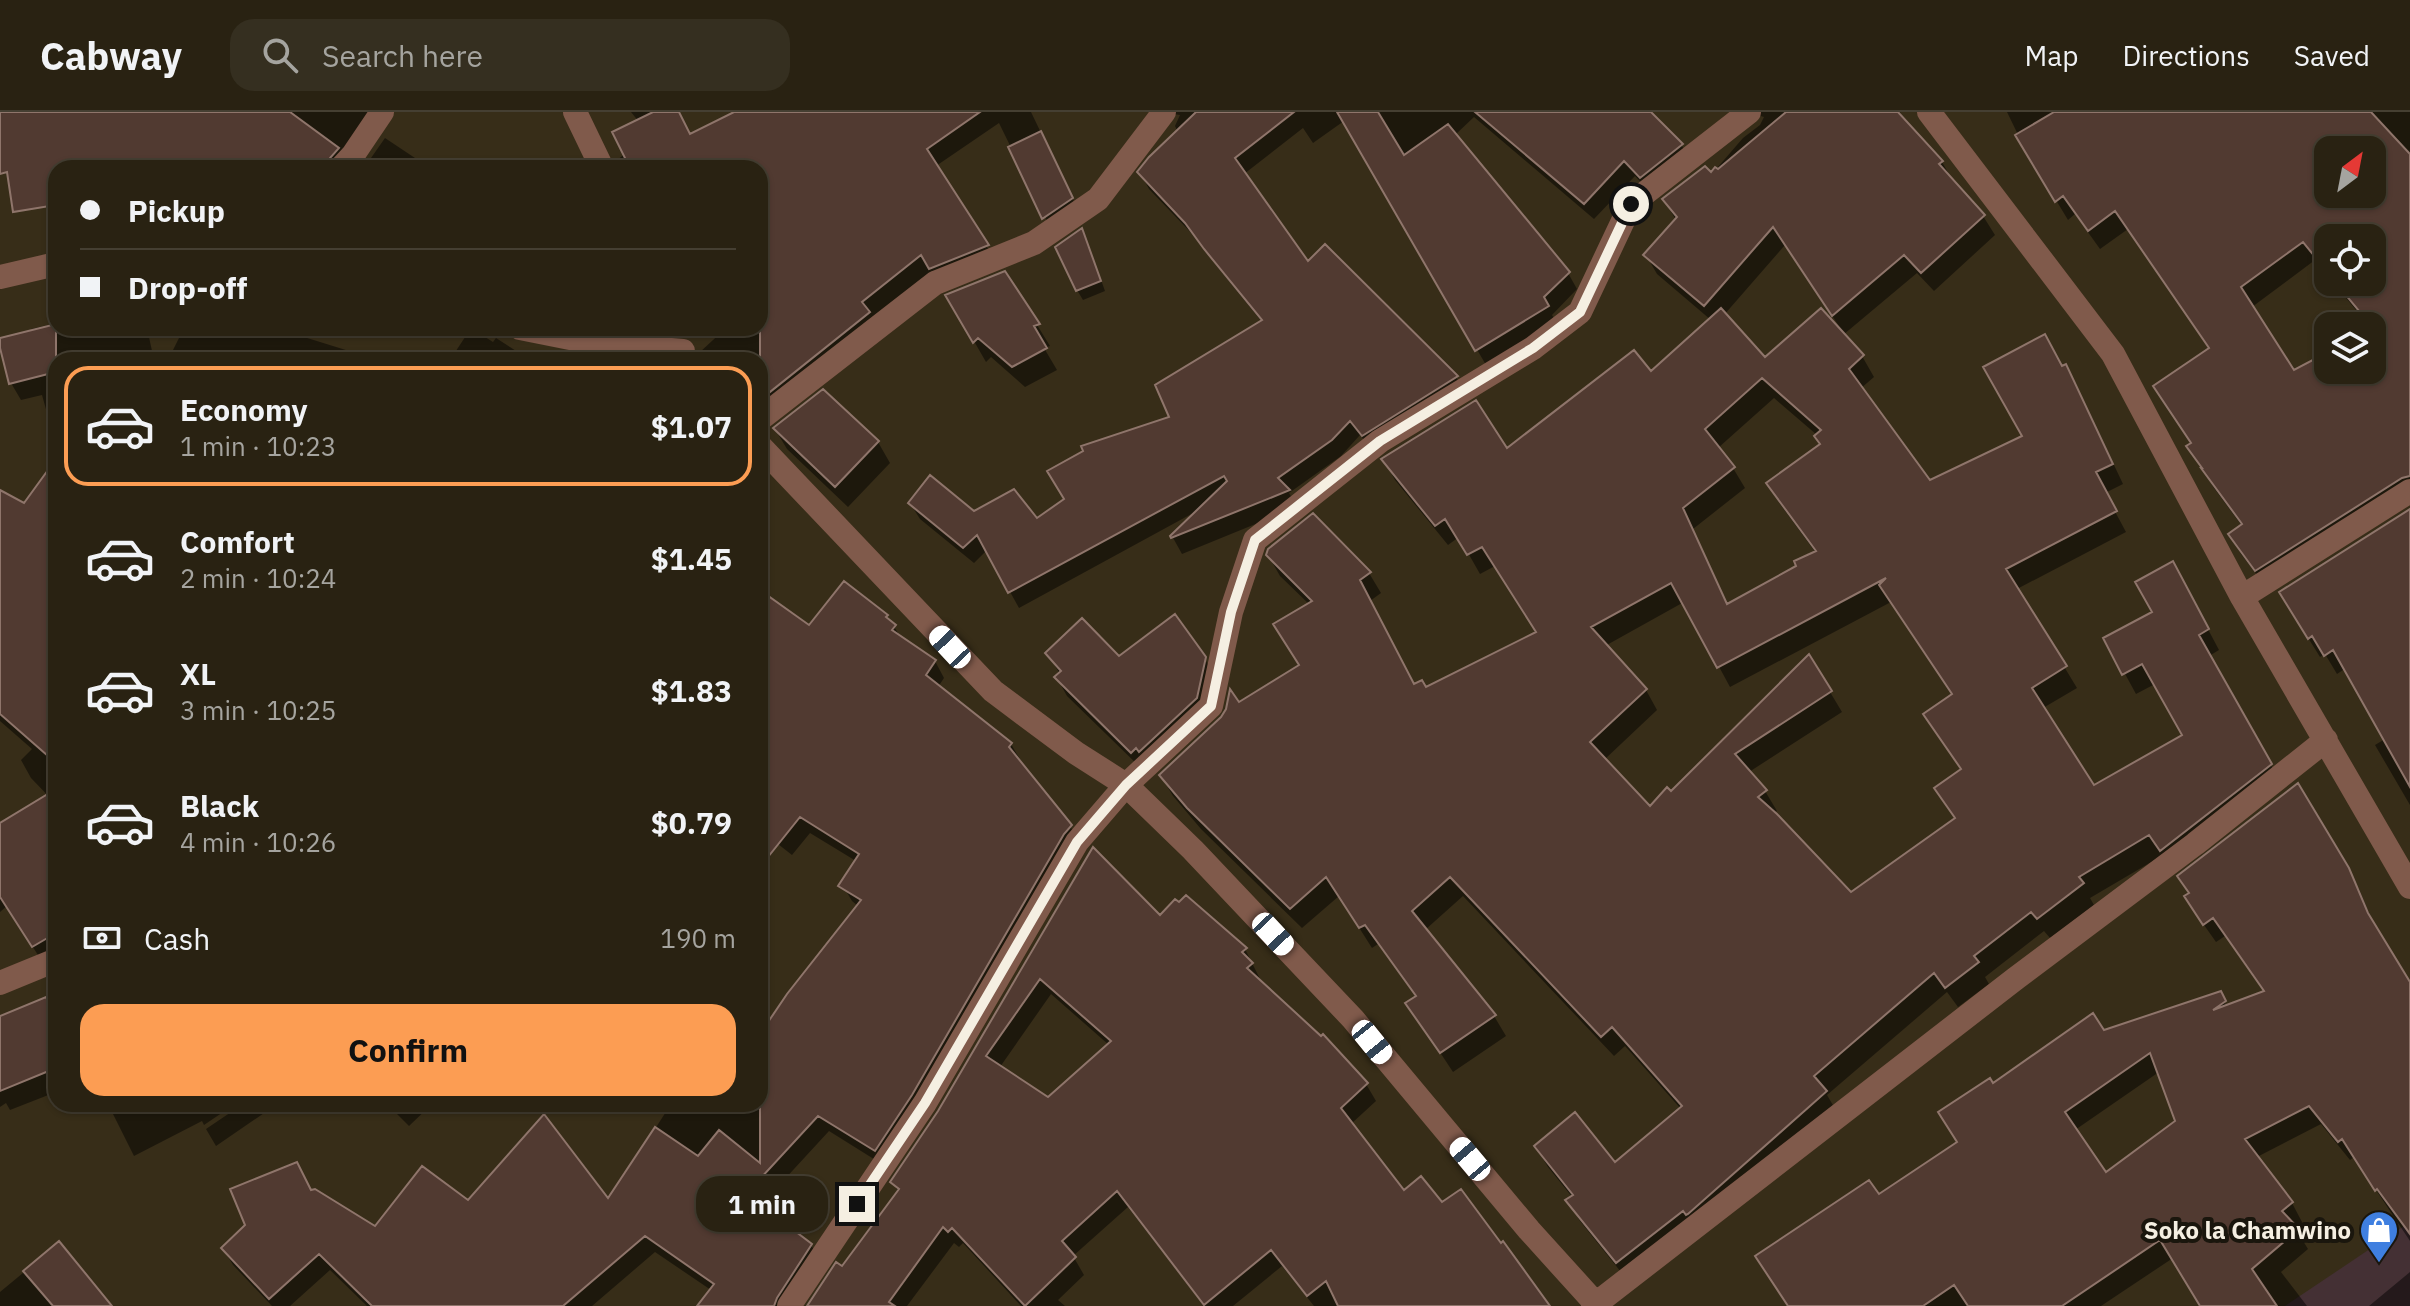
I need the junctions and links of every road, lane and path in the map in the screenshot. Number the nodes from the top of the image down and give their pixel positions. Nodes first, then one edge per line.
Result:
1 (382, 112) edge
2 (575, 112) edge
3 (1164, 112) edge
4 (1749, 112) edge
5 (1929, 112) edge
6 (348, 160) edge
7 (598, 160) edge
8 (48, 266) edge
9 (0, 277) edge
10 (560, 336) edge
11 (663, 352) edge
12 (768, 413) edge
13 (768, 454) edge
14 (2410, 491) edge
15 (2242, 597) junction
16 (2326, 740) junction
17 (1126, 785) junction
18 (2410, 887) edge
19 (48, 963) edge
20 (0, 983) edge
21 (1594, 1305) edge
22 (789, 1306) edge

1 - 6 street
2 - 7 street
3 - 12 street
4 - 17 street
5 - 15 street
8 - 9 street
10 - 11 street
13 - 17 street
14 - 15 street
15 - 16 street
16 - 18 street
16 - 21 street
17 - 21 street
17 - 22 street
19 - 20 street

